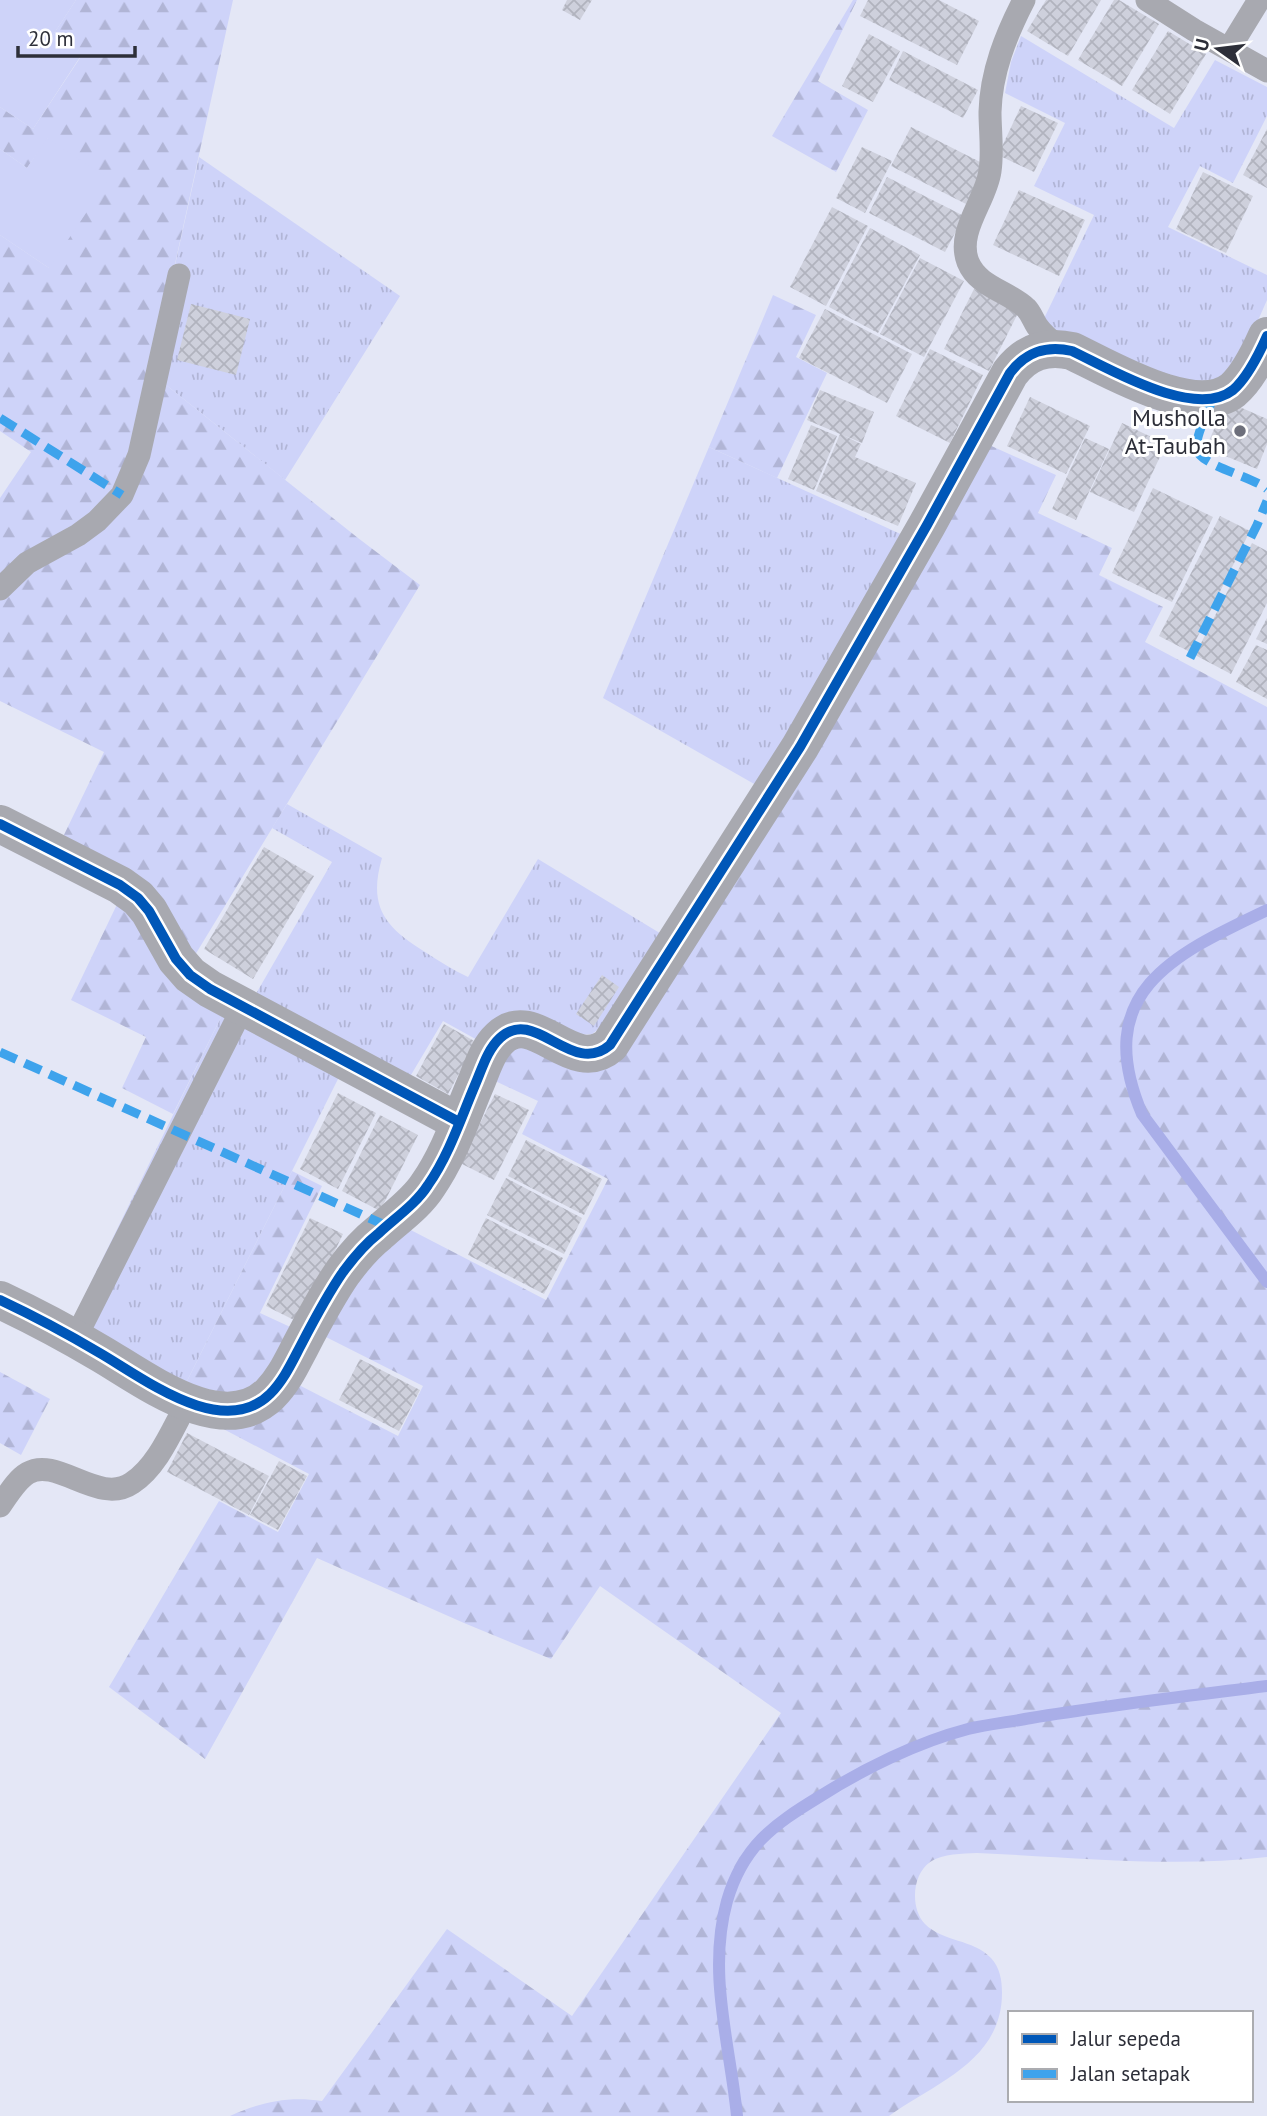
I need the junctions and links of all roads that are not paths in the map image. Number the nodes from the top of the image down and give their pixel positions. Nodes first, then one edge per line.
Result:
1 (1024, 0) edge
2 (1146, 0) edge
3 (1259, 0) edge
4 (1229, 49) junction
5 (1267, 71) edge
6 (179, 275) dead end
7 (1267, 336) edge
8 (1060, 348) junction
9 (0, 589) edge
10 (0, 824) edge
11 (243, 1007) junction
12 (460, 1122) junction
13 (0, 1300) edge
14 (75, 1339) junction
15 (187, 1403) junction
16 (0, 1506) edge

1 - 8 lane
2 - 4 lane
3 - 4 lane
4 - 5 lane
6 - 9 lane
7 - 8 street
8 - 12 street
10 - 11 street
11 - 12 street
11 - 14 lane
12 - 15 street
13 - 14 street
14 - 15 street
15 - 16 lane

